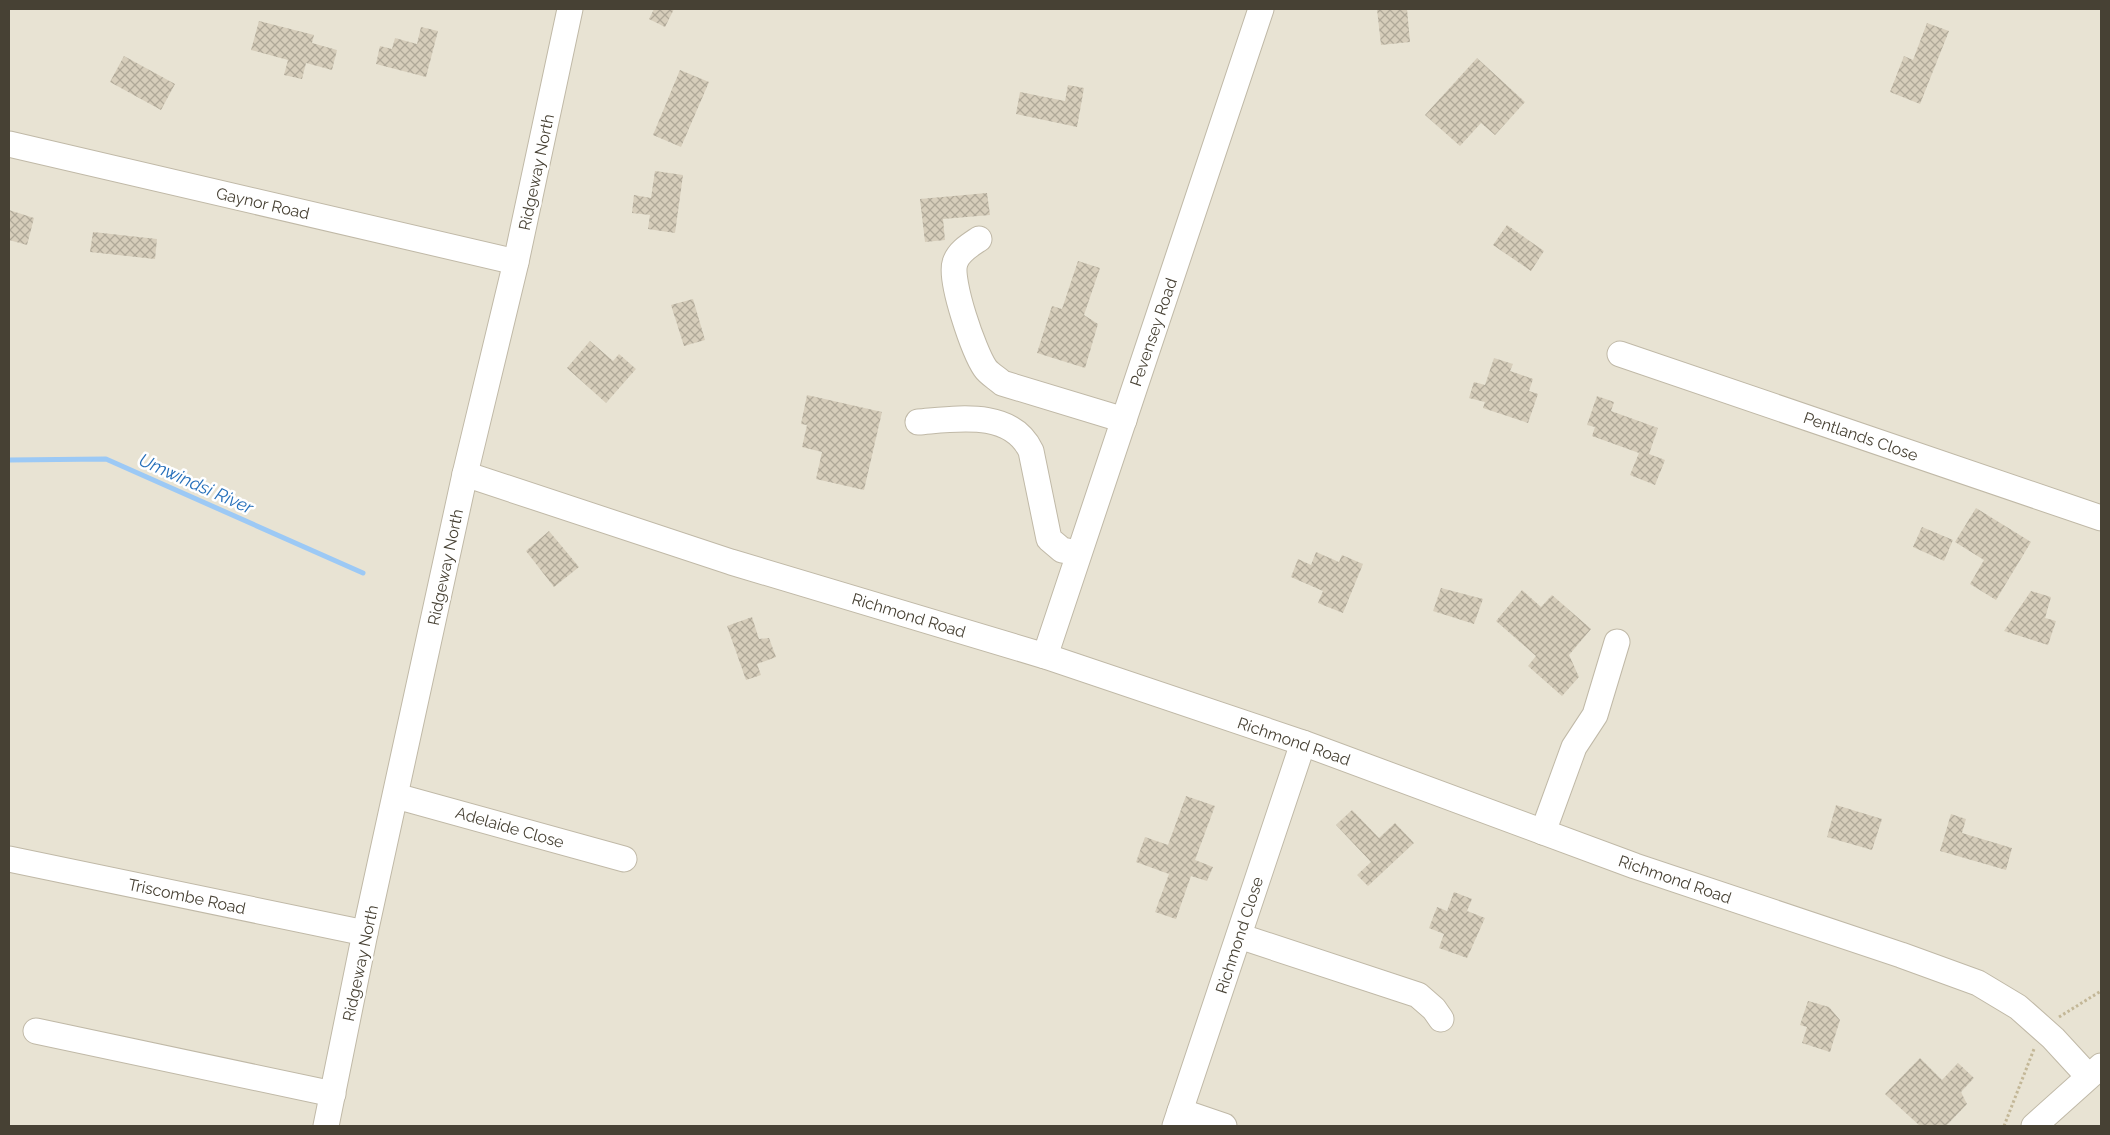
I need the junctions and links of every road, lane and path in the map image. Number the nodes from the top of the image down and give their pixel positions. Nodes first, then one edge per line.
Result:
1 (570, 9) edge
2 (1261, 9) edge
3 (9, 144) edge
4 (979, 239) dead end
5 (516, 262) junction
6 (1620, 354) dead end
7 (1124, 420) junction
8 (918, 422) dead end
9 (465, 474) junction
10 (2101, 518) edge
11 (1078, 553) junction
12 (1616, 642) dead end
13 (1045, 656) junction
14 (1303, 743) junction
15 (396, 796) junction
16 (1543, 832) junction
17 (624, 859) dead end
18 (9, 860) edge
19 (365, 933) junction
20 (1238, 936) junction
21 (1441, 1019) dead end
22 (36, 1031) dead end
23 (2095, 1071) edge
24 (333, 1094) junction
25 (1178, 1119) edge
26 (326, 1126) edge
27 (1224, 1126) edge
28 (2034, 1126) edge

1 - 5 street, Ridgeway North
2 - 7 street, Pevensey Road
3 - 5 street, Gaynor Road
4 - 7 street
5 - 9 street, Ridgeway North
6 - 10 street, Pentlands Close
7 - 11 street, Pevensey Road
8 - 11 street
9 - 13 street, Richmond Road
9 - 15 street, Ridgeway North
11 - 13 street, Pevensey Road
12 - 16 street
13 - 14 street, Richmond Road
14 - 16 street, Richmond Road
14 - 20 street, Richmond Close
15 - 17 street, Adelaide Close
15 - 19 street, Ridgeway North
16 - 23 street, Richmond Road
18 - 19 street, Triscombe Road
19 - 24 street, Ridgeway North
20 - 21 street
20 - 25 street, Richmond Close
22 - 24 street
23 - 28 street
24 - 26 street, Ridgeway North
25 - 27 street

